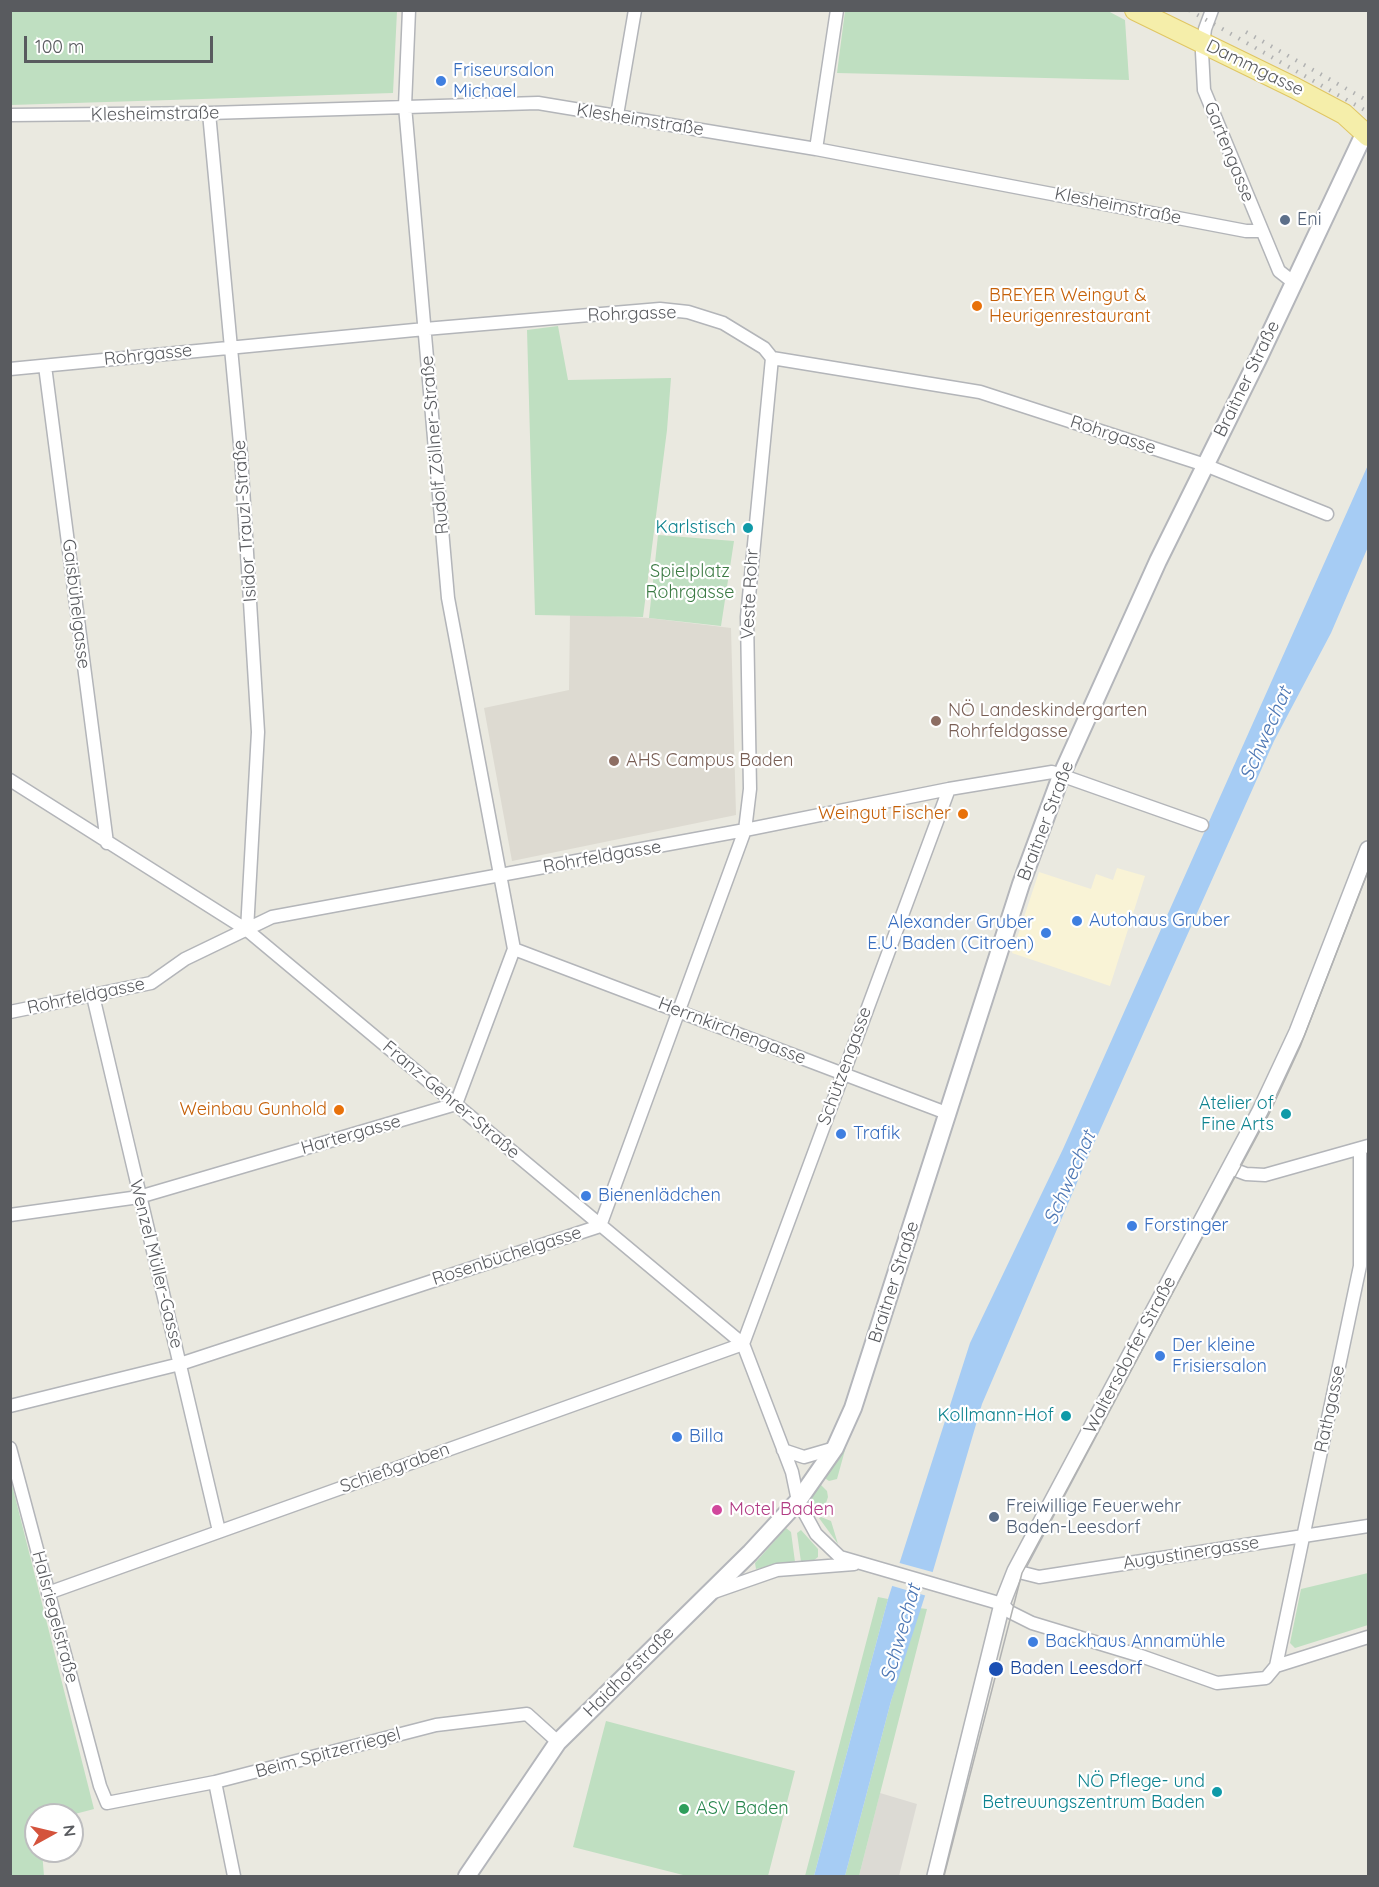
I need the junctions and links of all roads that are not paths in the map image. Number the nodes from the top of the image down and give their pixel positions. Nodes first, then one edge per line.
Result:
1 (409, 10) edge
2 (635, 10) edge
3 (837, 10) edge
4 (1135, 10) edge
5 (1212, 10) edge
6 (1203, 43) junction
7 (405, 106) junction
8 (209, 113) junction
9 (10, 115) edge
10 (617, 115) junction
11 (1367, 130) edge
12 (816, 149) junction
13 (1260, 231) junction
14 (1293, 282) junction
15 (425, 329) junction
16 (230, 347) junction
17 (772, 358) junction
18 (45, 366) junction
19 (10, 369) edge
20 (1205, 465) junction
21 (1327, 514) dead end
22 (1061, 776) junction
23 (10, 780) edge
24 (949, 789) junction
25 (1202, 825) dead end
26 (745, 830) junction
27 (107, 843) junction
28 (1368, 849) edge
29 (502, 875) junction
30 (247, 930) junction
31 (514, 950) junction
32 (93, 996) junction
33 (681, 1011) junction
34 (10, 1012) edge
35 (842, 1074) junction
36 (456, 1104) junction
37 (949, 1114) junction
38 (1364, 1148) edge
39 (1230, 1168) junction
40 (139, 1197) junction
41 (10, 1215) edge
42 (600, 1226) junction
43 (743, 1344) junction
44 (180, 1364) junction
45 (10, 1406) edge
46 (10, 1448) edge
47 (835, 1448) junction
48 (783, 1450) junction
49 (798, 1501) junction
50 (1368, 1526) edge
51 (219, 1531) junction
52 (1304, 1535) junction
53 (855, 1564) junction
54 (1015, 1570) junction
55 (48, 1593) junction
56 (706, 1595) junction
57 (1002, 1604) junction
58 (1368, 1637) edge
59 (1276, 1666) junction
60 (558, 1742) junction
61 (215, 1782) junction
62 (100, 1786) joint
63 (234, 1876) edge
64 (467, 1876) edge
65 (935, 1876) edge

1 - 7 street, Rudolf Zöllner-Straße
2 - 10 street
3 - 12 street
4 - 6 main road, Dammgasse
5 - 6 street, Gartengasse
6 - 11 main road, Dammgasse
6 - 13 street, Gartengasse
7 - 8 street, Klesheimstraße
7 - 10 street, Klesheimstraße
7 - 15 street, Rudolf Zöllner-Straße
8 - 9 street, Klesheimstraße
8 - 16 street, Isidor Trauzl-Straße
10 - 12 street, Klesheimstraße
11 - 14 main road, Braitner Straße
12 - 13 street, Klesheimstraße
13 - 14 street, Gartengasse
14 - 20 main road, Braitner Straße
15 - 16 street, Rohrgasse
15 - 17 street, Rohrgasse
15 - 29 street, Rudolf Zöllner-Straße
16 - 18 street, Rohrgasse
16 - 30 street, Isidor Trauzl-Straße
17 - 20 street, Rohrgasse
17 - 26 street, Veste Rohr
18 - 19 street, Rohrgasse
18 - 27 street, Gaisbühelgasse
20 - 21 street, Rohrgasse
20 - 22 main road, Braitner Straße
22 - 24 street, Rohrfeldgasse
22 - 25 street, Rohrfeldgasse
22 - 37 main road, Braitner Straße
23 - 27 street, Franz-Gehrer-Straße
24 - 26 street, Rohrfeldgasse
24 - 35 street, Schützengasse
26 - 29 street, Rohrfeldgasse
26 - 33 street, Rosenbüchelgasse
27 - 30 street, Franz-Gehrer-Straße
28 - 39 street, Waltersdorfer Straße
29 - 30 street, Rohrfeldgasse
29 - 31 street
30 - 32 street, Rohrfeldgasse
30 - 36 street, Franz-Gehrer-Straße
31 - 33 street, Herrnkirchengasse
31 - 36 street
32 - 34 street, Rohrfeldgasse
32 - 40 street, Wenzel Müller-Gasse
33 - 35 street, Herrnkirchengasse
33 - 42 street, Rosenbüchelgasse
35 - 37 street, Herrnkirchengasse
35 - 43 street, Schützengasse
36 - 40 street, Hartergasse
36 - 42 street, Franz-Gehrer-Straße
37 - 47 main road, Braitner Straße
38 - 39 street
38 - 52 street, Rathgasse
39 - 54 street, Waltersdorfer Straße
40 - 41 street, Hartergasse
40 - 44 street, Wenzel Müller-Gasse
42 - 43 street, Franz-Gehrer-Straße
42 - 44 street, Rosenbüchelgasse
43 - 48 street, Franz-Gehrer-Straße
43 - 51 street, Schießgraben
44 - 45 street, Rosenbüchelgasse
44 - 51 street, Wenzel Müller-Gasse
46 - 55 street, Halsriegelstraße
47 - 48 street
47 - 49 main road, Braitner Straße
48 - 49 street, Franz-Gehrer-Straße
49 - 53 street, Franz-Gehrer-Straße
49 - 56 main road, Braitner Straße
50 - 52 street, Augustinergasse
51 - 55 street, Schießgraben
52 - 54 street, Augustinergasse
52 - 59 street, Rathgasse
53 - 56 street, Haidhofstraße
53 - 57 street
54 - 57 street, Waltersdorfer Straße
55 - 62 street, Halsriegelstraße
56 - 60 main road, Haidhofstraße
57 - 59 street
57 - 65 street, Waltersdorfer Straße
58 - 59 street
60 - 61 street, Beim Spitzerriegel
60 - 64 main road, Haidhofstraße
61 - 62 street, Beim Spitzerriegel
61 - 63 street

